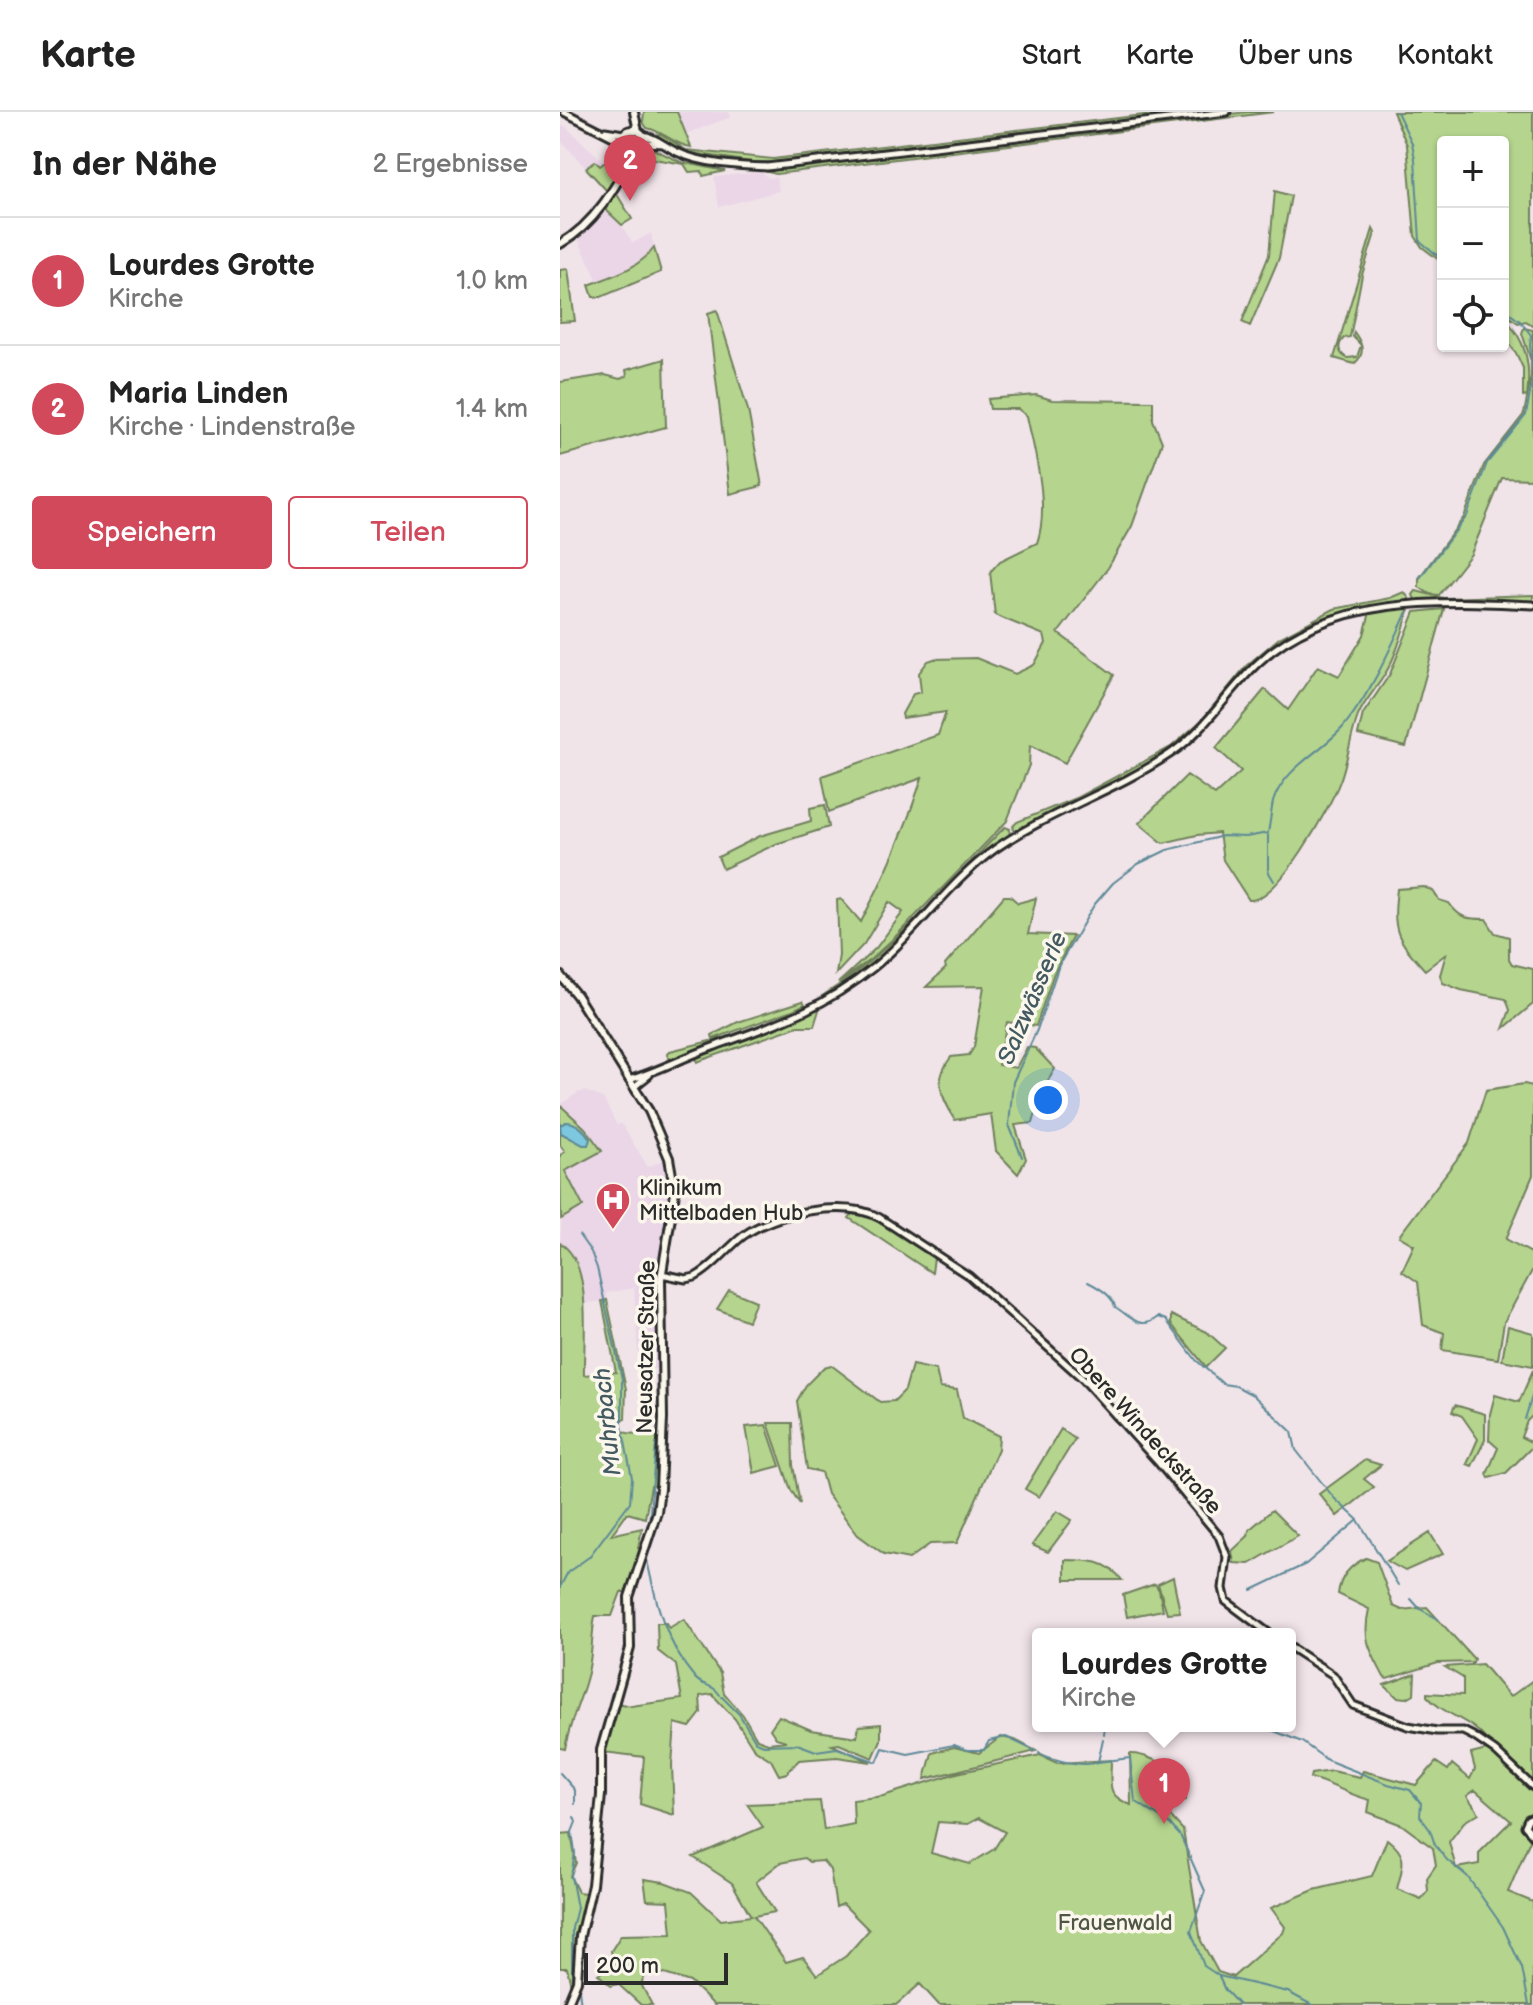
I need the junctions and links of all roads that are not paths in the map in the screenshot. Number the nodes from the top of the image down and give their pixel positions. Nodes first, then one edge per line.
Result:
1 (564, 112) edge
2 (634, 112) edge
3 (1227, 112) edge
4 (633, 136) junction
5 (630, 152) junction
6 (560, 244) edge
7 (1533, 605) edge
8 (560, 975) edge
9 (632, 1083) junction
10 (661, 1274) junction
11 (1262, 1628) edge
12 (1296, 1651) edge
13 (1533, 1787) edge
14 (1533, 1817) edge
15 (1533, 1835) edge
16 (567, 2005) edge

1 - 4 street
2 - 4 main road
3 - 4 street
4 - 5 main road
4 - 5 main road
5 - 6 main road
7 - 9 street
8 - 9 main road, Neusatzer Straße
9 - 10 main road, Neusatzer Straße
10 - 11 street, Obere Windeckstraße
10 - 16 main road, Neusatzer Straße
12 - 13 street
14 - 15 street

